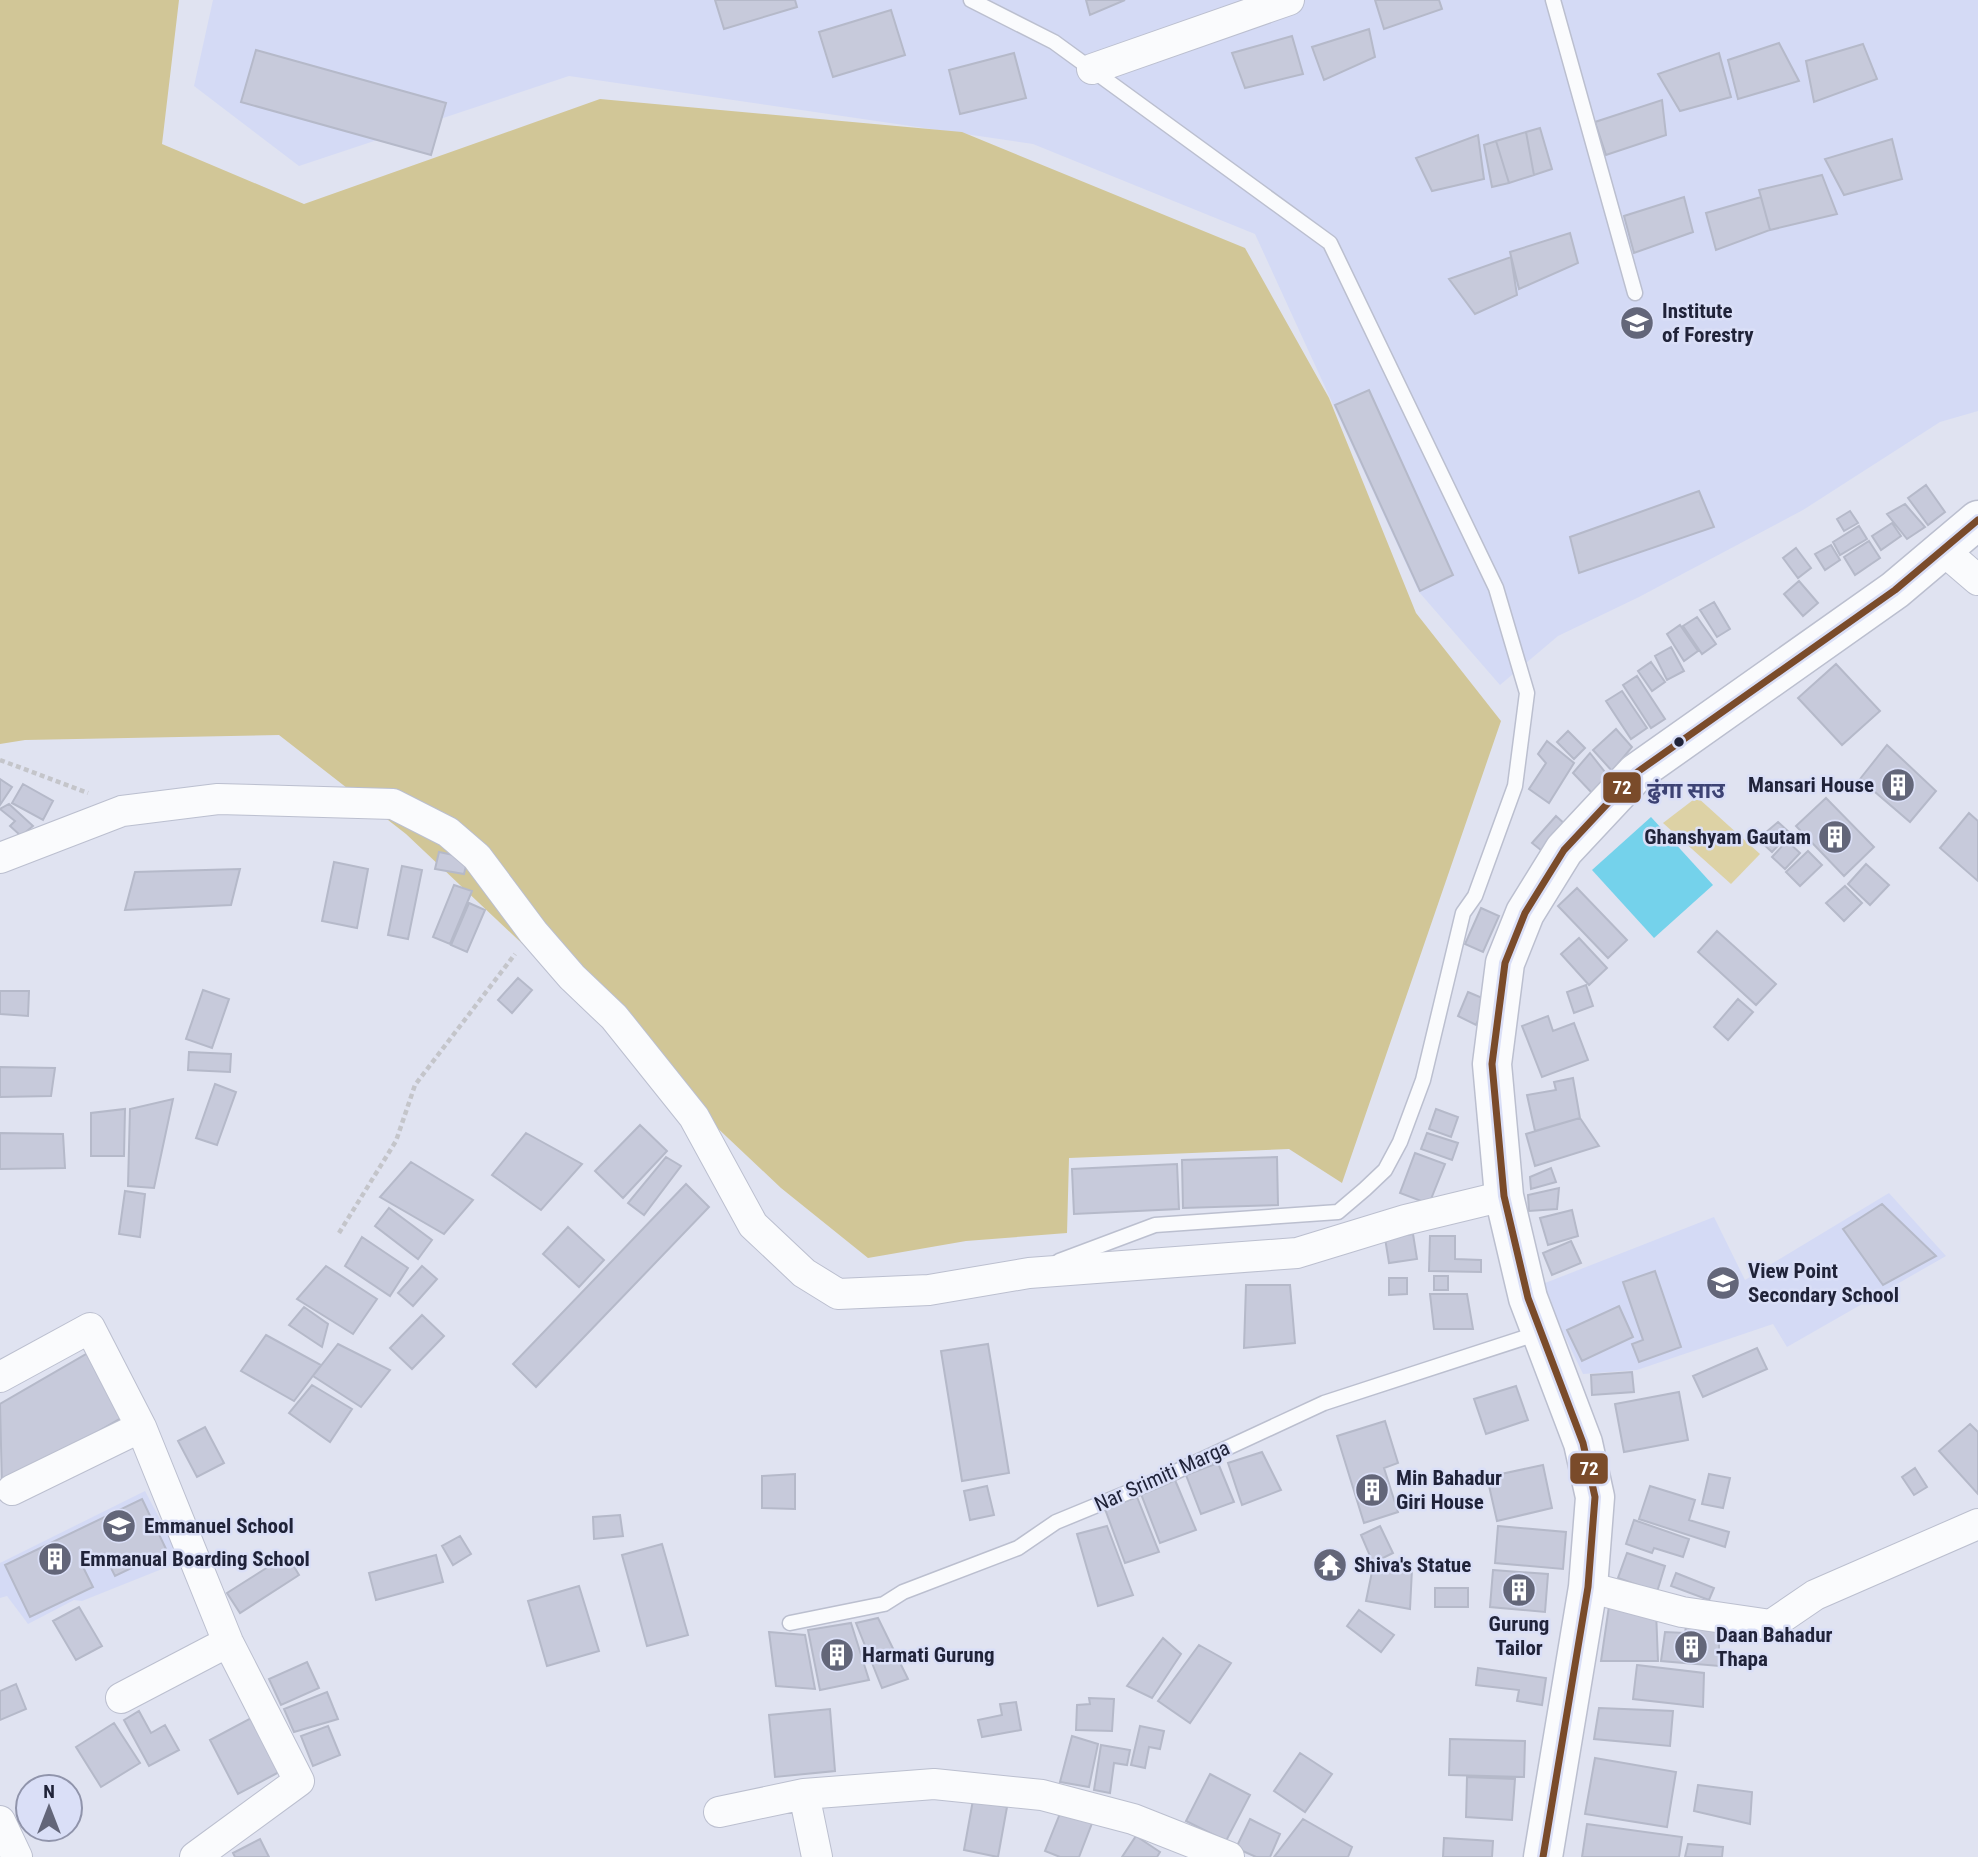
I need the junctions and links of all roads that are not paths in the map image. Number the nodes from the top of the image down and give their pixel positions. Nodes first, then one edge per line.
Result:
1 (971, 0) edge
2 (1289, 0) edge
3 (1553, 0) edge
4 (1092, 69) junction
5 (1635, 293) dead end
6 (1978, 520) edge
7 (1943, 550) junction
8 (1978, 580) edge
9 (0, 858) edge
10 (1504, 1196) junction
11 (1029, 1273) junction
12 (1539, 1333) junction
13 (0, 1377) edge
14 (141, 1427) junction
15 (12, 1490) dead end
16 (1978, 1524) edge
17 (1588, 1587) junction
18 (790, 1623) dead end
19 (228, 1642) junction
20 (121, 1698) dead end
21 (804, 1794) junction
22 (719, 1812) dead end
23 (0, 1821) edge
24 (18, 1857) edge
25 (195, 1857) edge
26 (817, 1857) edge
27 (1229, 1857) edge
28 (1543, 1857) edge

1 - 4 lane
2 - 4 street
3 - 5 lane
4 - 11 lane
6 - 7 main road
7 - 8 street
7 - 10 main road
9 - 11 street
10 - 11 street
10 - 12 main road
12 - 17 main road
12 - 18 lane, Nar Srimiti Marga
13 - 14 street
14 - 15 street
14 - 19 street
16 - 17 street
17 - 28 main road
19 - 20 street
19 - 25 street
21 - 22 street
21 - 26 street
21 - 27 street
23 - 24 street

